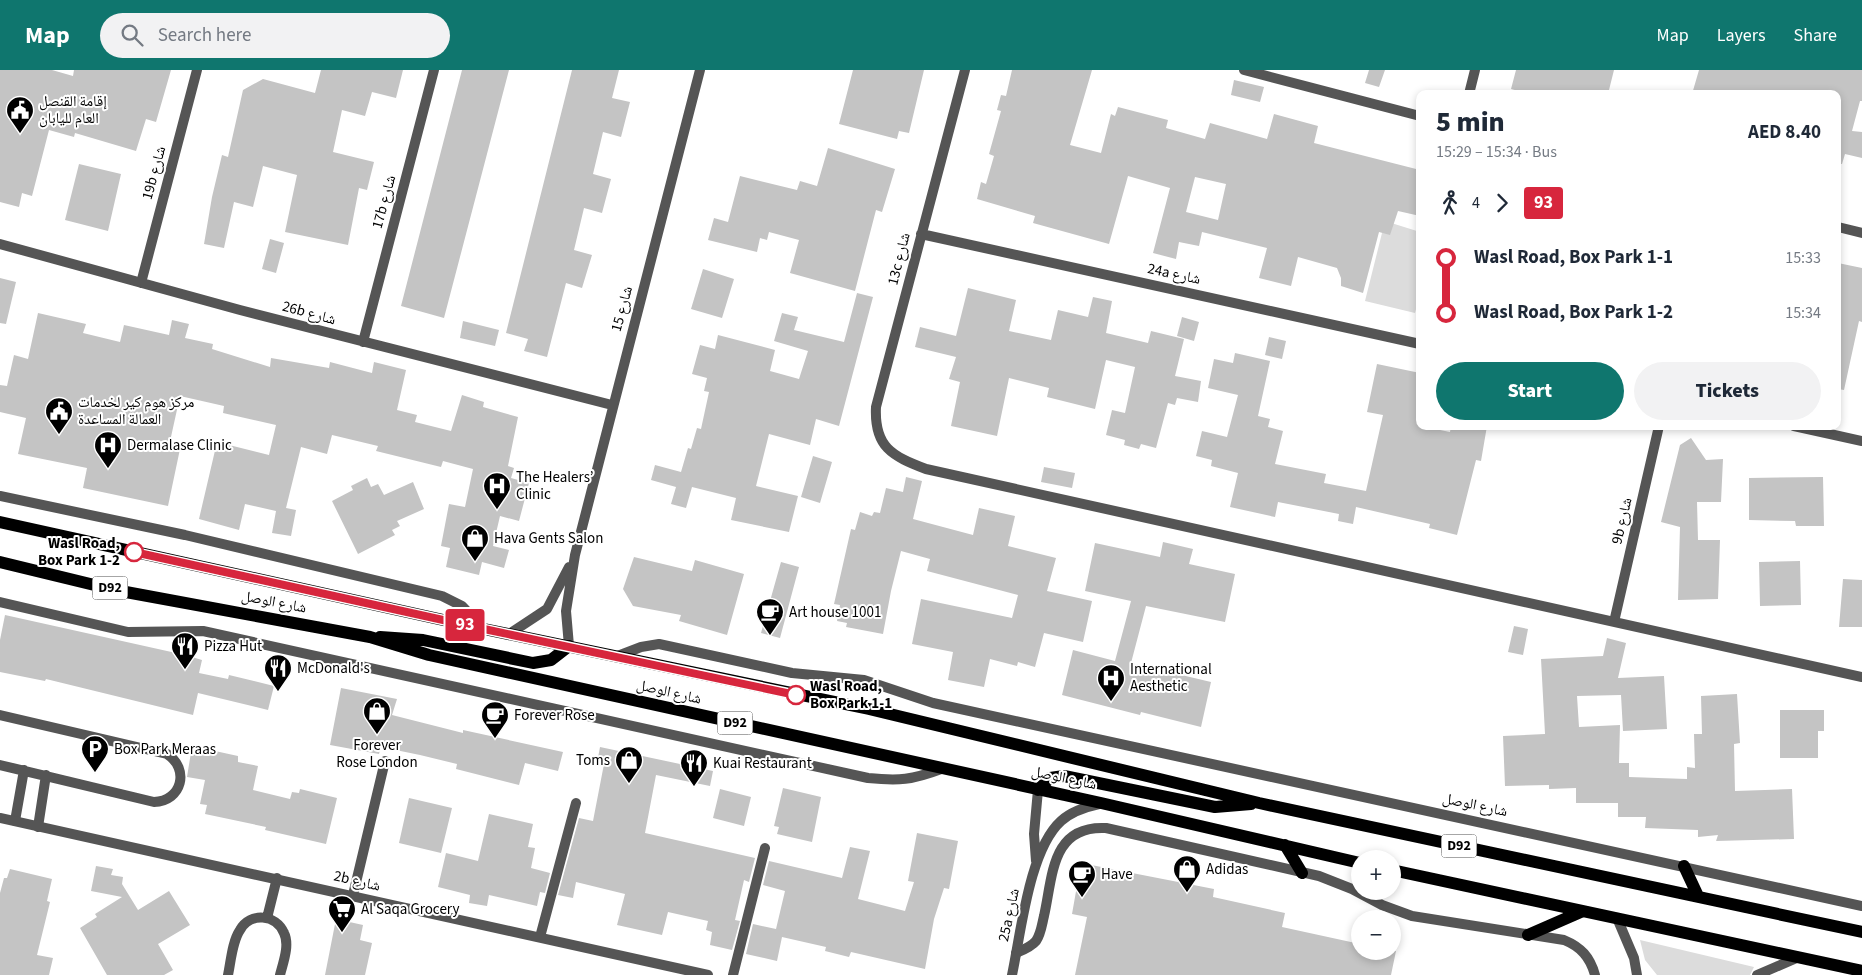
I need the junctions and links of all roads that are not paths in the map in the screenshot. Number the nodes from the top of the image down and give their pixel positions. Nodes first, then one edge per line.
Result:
1 (197, 70) edge
2 (434, 70) edge
3 (700, 70) edge
4 (965, 70) edge
5 (1244, 70) edge
6 (1475, 70) edge
7 (1470, 90) edge
8 (1416, 115) edge
9 (1841, 228) edge
10 (1862, 233) edge
11 (921, 234) junction
12 (0, 244) edge
13 (140, 283) junction
14 (363, 342) junction
15 (1416, 343) edge
16 (612, 405) junction
17 (1658, 430) edge
18 (1812, 430) edge
19 (1862, 441) edge
20 (0, 496) edge
21 (0, 522) edge
22 (575, 555) junction
23 (0, 562) edge
24 (0, 602) edge
25 (1614, 622) junction
26 (484, 629) junction
27 (509, 634) junction
28 (370, 637) junction
29 (569, 646) junction
30 (614, 657) junction
31 (1862, 677) edge
32 (0, 715) edge
33 (385, 761) dead end
34 (0, 765) edge
35 (941, 769) junction
36 (24, 770) junction
37 (46, 775) junction
38 (1038, 790) junction
39 (576, 803) dead end
40 (1101, 803) junction
41 (1259, 803) junction
42 (0, 818) edge
43 (15, 822) junction
44 (38, 827) junction
45 (1285, 845) junction
46 (766, 848) dead end
47 (1351, 860) edge
48 (1036, 861) junction
49 (1684, 866) junction
50 (1401, 872) edge
51 (1302, 873) junction
52 (277, 878) junction
53 (353, 896) junction
54 (1698, 896) junction
55 (1862, 906) edge
56 (1584, 911) junction
57 (268, 918) junction
58 (1617, 918) junction
59 (1862, 932) edge
60 (1528, 935) junction
61 (540, 937) junction
62 (1016, 954) junction
63 (1798, 957) junction
64 (1862, 971) edge
65 (228, 975) edge
66 (280, 975) edge
67 (708, 975) edge
68 (733, 975) edge
69 (1012, 975) edge
70 (1595, 975) edge
71 (1637, 975) edge
72 (1757, 975) edge

1 - 13 street, 19b شارع
2 - 14 street, 17b شارع
3 - 16 street, شارع 15
4 - 11 street, 13c شارع
5 - 8 street
6 - 7 street
9 - 10 street
11 - 15 street, 24a شارع
11 - 25 street, 13c شارع
12 - 13 street, 26b شارع
13 - 14 street, 26b شارع
14 - 16 street, 26b شارع
16 - 22 street, شارع 15
17 - 25 street, 9b شارع
18 - 19 street
20 - 26 street
21 - 26 main road, شارع الوصل / D92
22 - 27 street, شارع 15
22 - 29 street, شارع 15
23 - 28 main road, شارع الوصل / D92
24 - 35 street
25 - 31 street
26 - 27 main road, شارع الوصل / D92
27 - 29 main road, شارع الوصل / D92
28 - 29 main road
28 - 35 main road, شارع الوصل / D92
29 - 30 main road, شارع الوصل / D92
30 - 41 main road, شارع الوصل / D92
30 - 49 street, شارع الوصل
32 - 37 street
33 - 53 street
34 - 36 street
35 - 38 main road, شارع الوصل / D92
36 - 37 street
36 - 43 street
37 - 44 street
38 - 40 main road, شارع الوصل / D92
38 - 41 main road
38 - 48 street, 25a شارع
39 - 61 street
40 - 45 main road, شارع الوصل / D92
40 - 48 street, 25a شارع
41 - 54 main road, شارع الوصل / D92
42 - 43 street, 2b شارع
43 - 44 street, 2b شارع
44 - 52 street, 2b شارع
45 - 47 main road, شارع الوصل / D92
45 - 51 main road
46 - 68 street
48 - 62 street, 25a شارع
49 - 54 main road
49 - 55 street, شارع الوصل
50 - 56 main road
51 - 60 street
51 - 62 street
52 - 53 street, 2b شارع
52 - 57 street
53 - 61 street, 2b شارع
54 - 59 main road, شارع الوصل / D92
56 - 58 main road
56 - 60 main road
57 - 65 street
57 - 66 street
58 - 63 main road
58 - 71 street
60 - 70 street
61 - 67 street, 2b شارع
62 - 69 street, 25a شارع
63 - 64 main road
63 - 72 street

